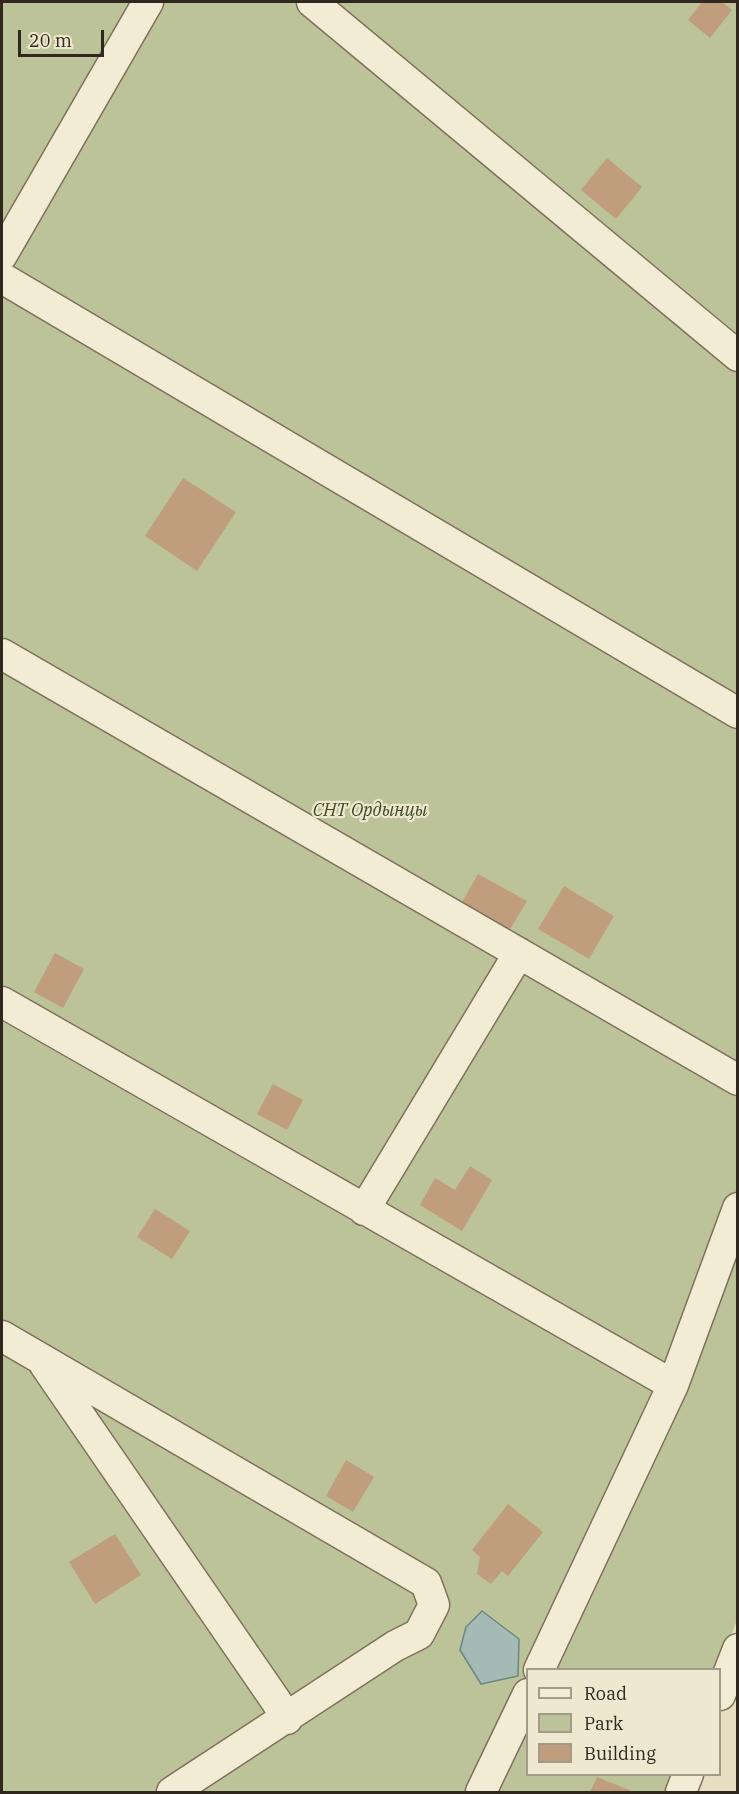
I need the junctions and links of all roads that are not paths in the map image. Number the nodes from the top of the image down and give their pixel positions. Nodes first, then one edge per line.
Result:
1 (148, 2) edge
2 (312, 2) edge
3 (2, 255) edge
4 (2, 278) edge
5 (738, 356) edge
6 (2, 654) edge
7 (738, 713) edge
8 (519, 953) junction
9 (2, 1002) edge
10 (738, 1080) edge
11 (738, 1208) edge
12 (364, 1210) junction
13 (2, 1336) edge
14 (41, 1359) junction
15 (673, 1385) junction
16 (738, 1649) edge
17 (540, 1668) edge
18 (721, 1692) edge
19 (526, 1698) edge
20 (286, 1719) junction
21 (687, 1776) edge
22 (172, 1792) edge
23 (481, 1792) edge
24 (681, 1792) edge

1 - 3 street
2 - 5 street
4 - 7 street
6 - 8 street
8 - 10 street
8 - 12 street
9 - 12 street
11 - 15 street
12 - 15 street
13 - 14 street
14 - 20 street
14 - 20 street
15 - 17 street
16 - 18 street
19 - 23 street
20 - 22 street
21 - 24 street

